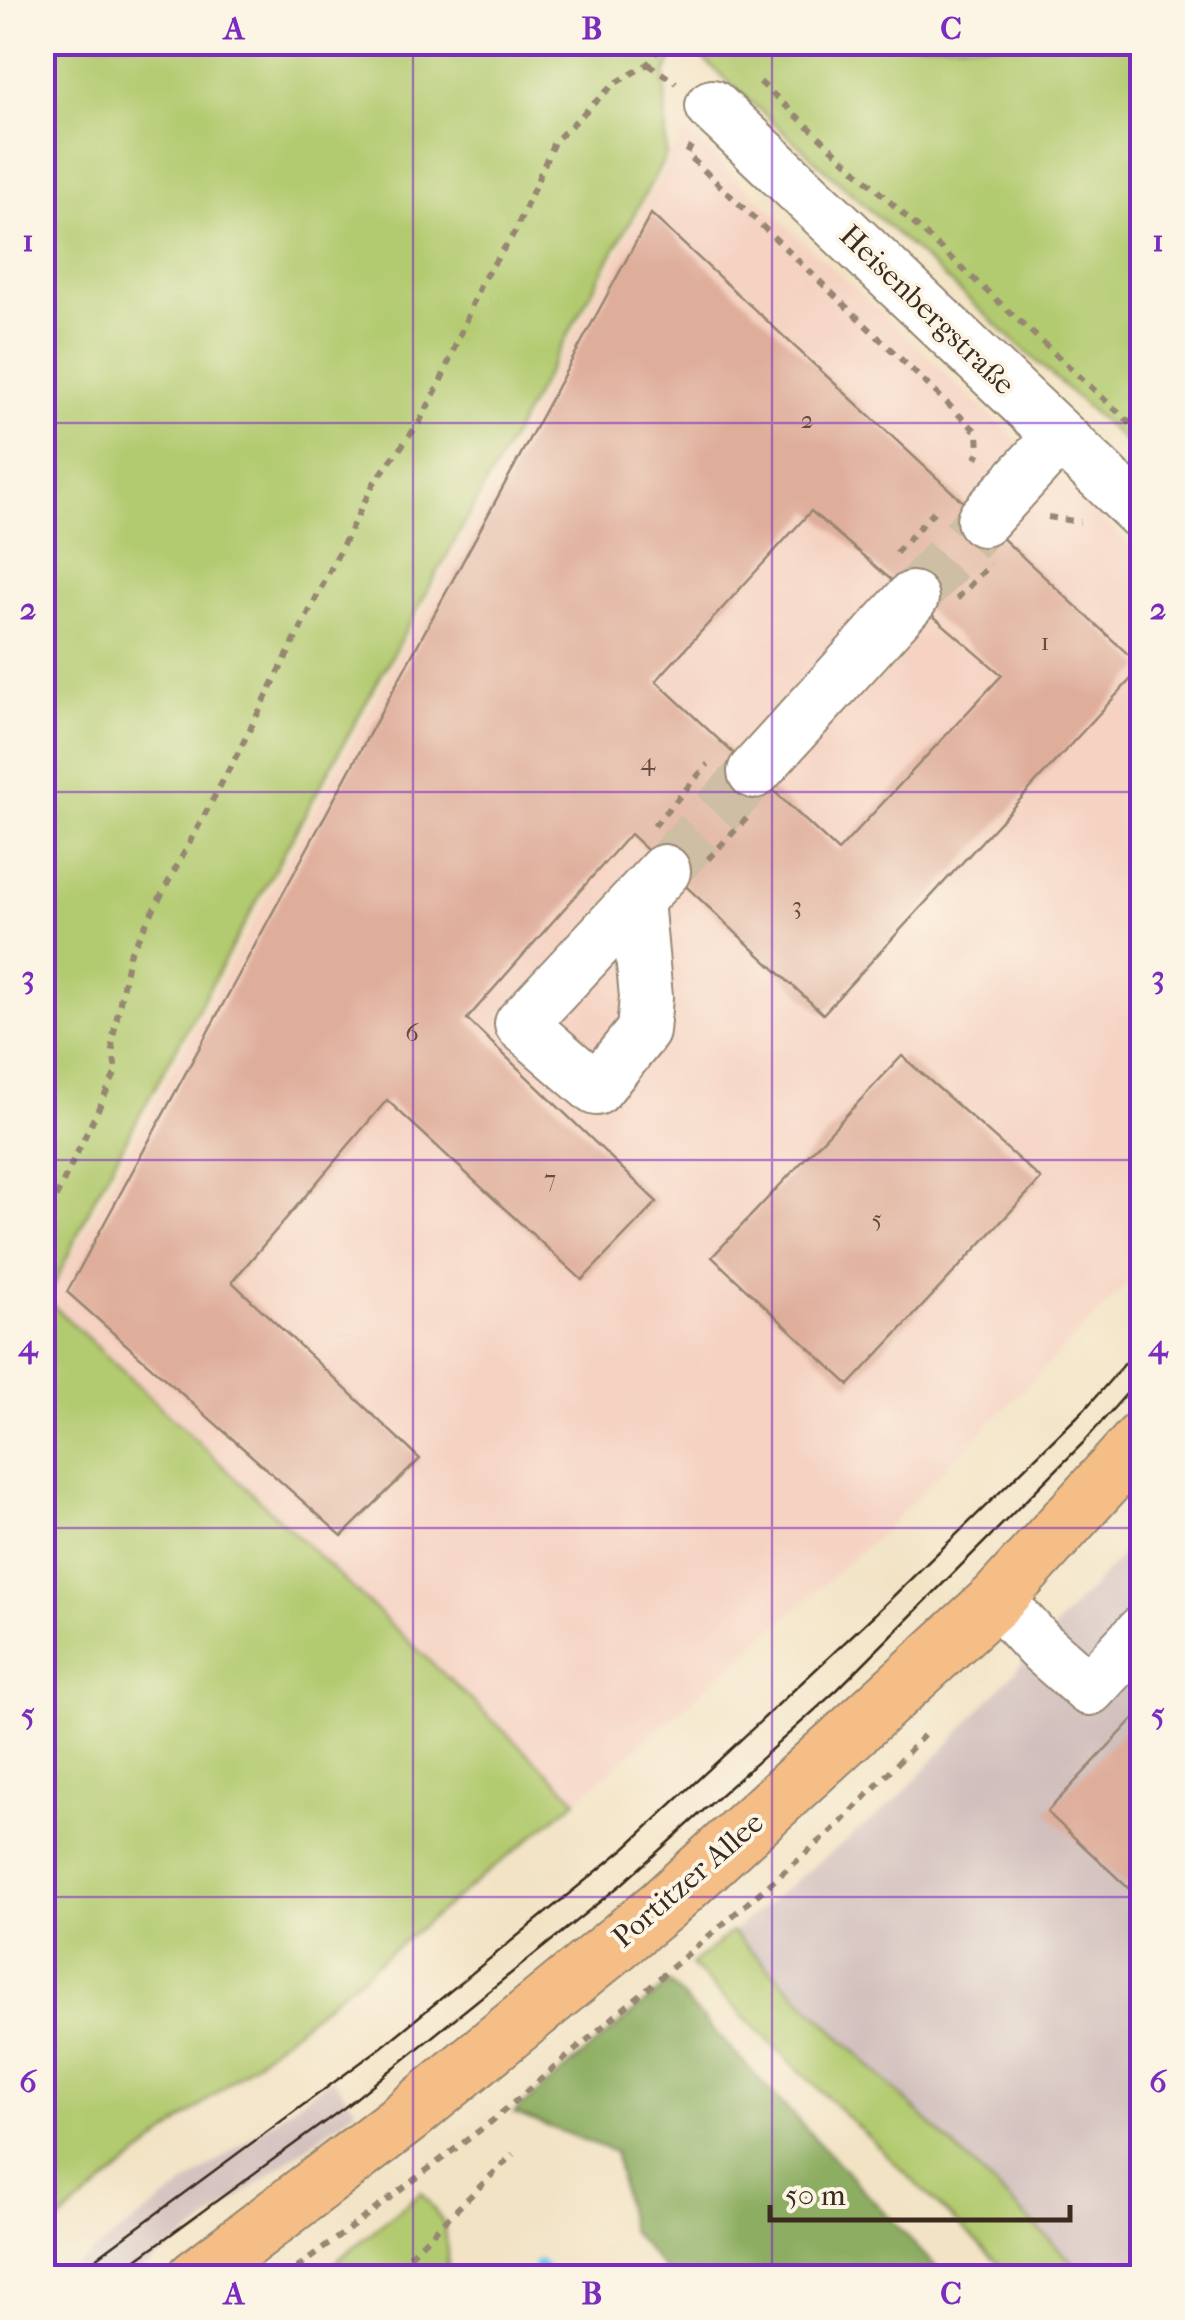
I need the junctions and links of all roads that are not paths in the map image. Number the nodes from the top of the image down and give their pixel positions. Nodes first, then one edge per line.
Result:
1 (712, 106) road end
2 (1059, 437) junction
3 (983, 520) tunnel mouth
4 (1130, 532) edge
5 (912, 598) tunnel mouth
6 (754, 772) tunnel mouth
7 (1142, 1439) edge
8 (997, 1600) junction
9 (1142, 1632) edge
10 (194, 2278) edge

1 - 2 street, Heisenbergstraße
2 - 3 street
2 - 4 street, Heisenbergstraße
5 - 6 street
7 - 8 main road, Portitzer Allee
8 - 9 street
8 - 10 main road, Portitzer Allee

